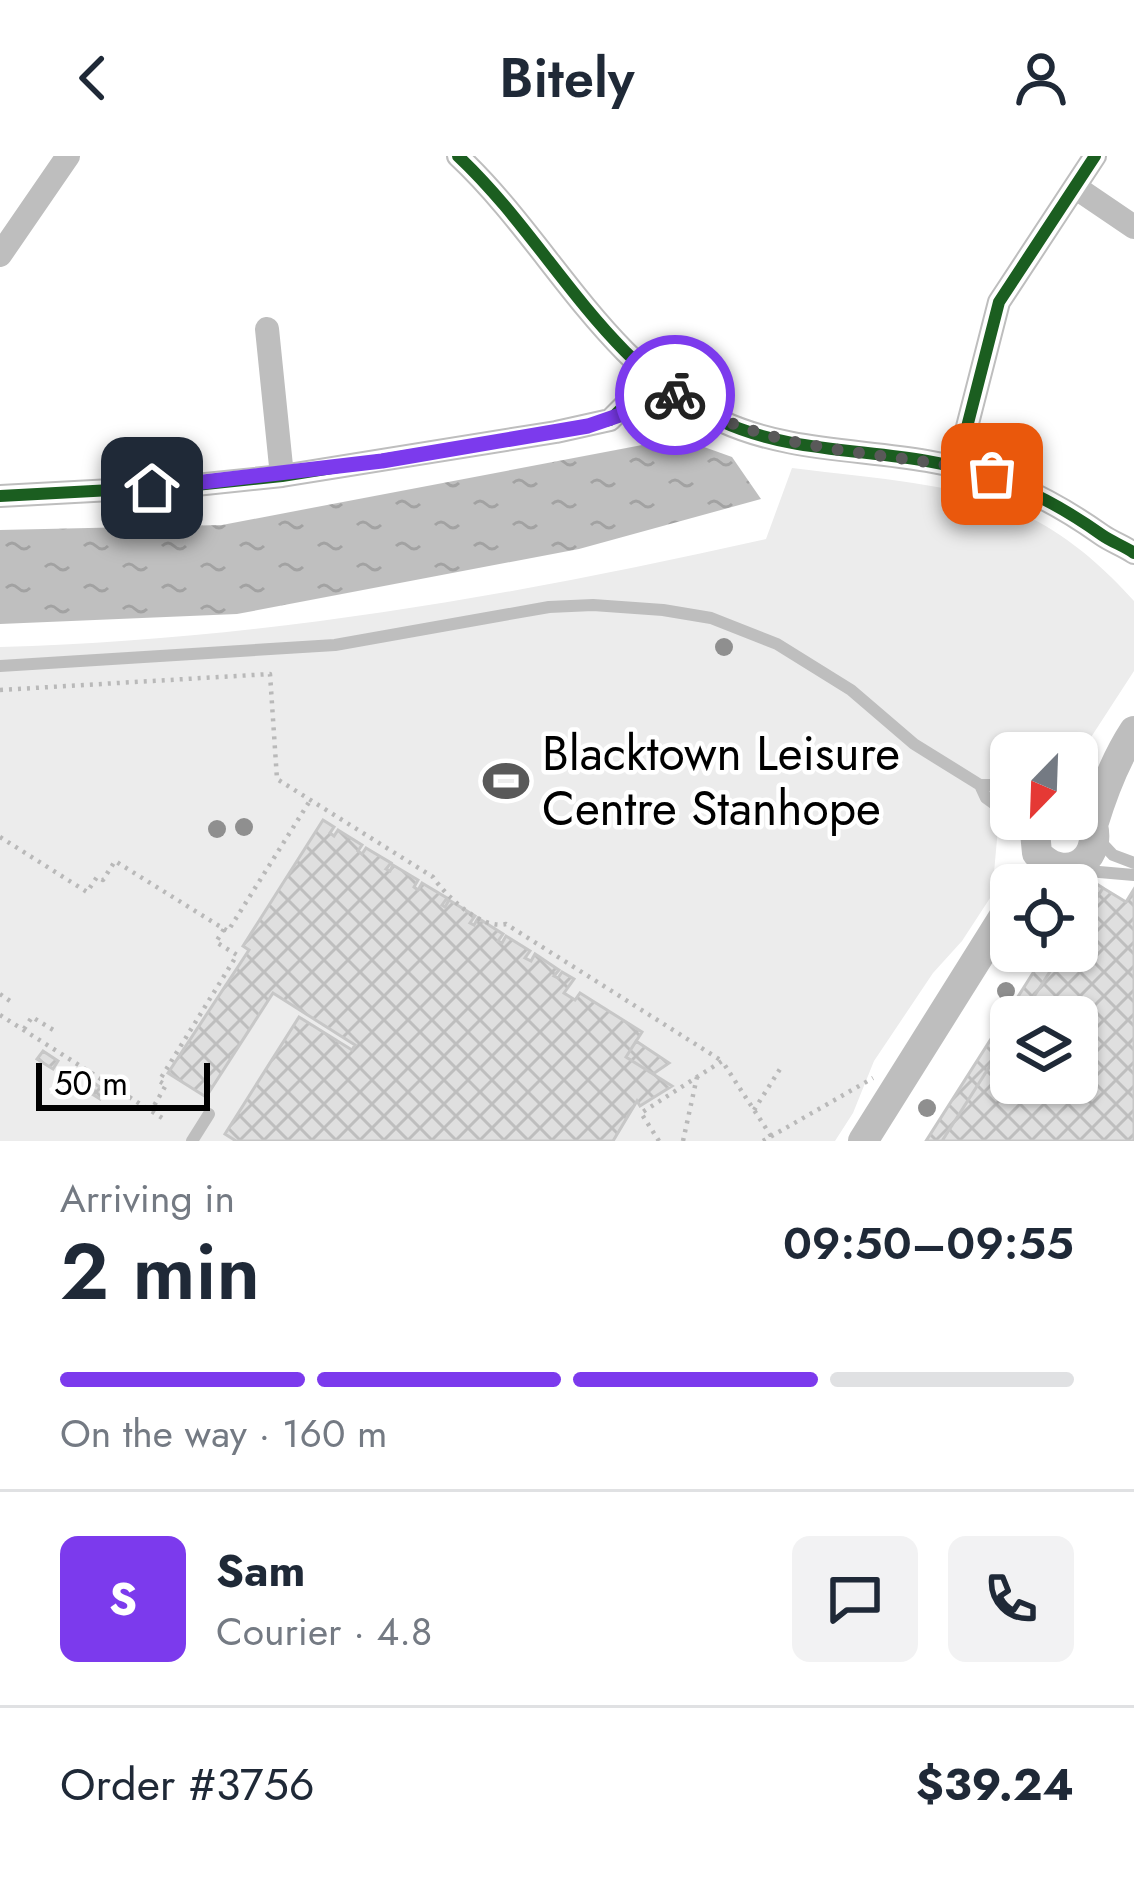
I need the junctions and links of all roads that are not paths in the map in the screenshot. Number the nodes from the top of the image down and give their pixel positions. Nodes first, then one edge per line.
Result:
1 (68, 156) edge
2 (459, 156) edge
3 (1096, 156) edge
4 (1075, 187) junction
5 (1134, 227) edge
6 (0, 255) edge
7 (267, 329) dead end
8 (652, 378) junction
9 (957, 466) junction
10 (281, 476) junction
11 (0, 496) edge
12 (1107, 539) junction
13 (1134, 553) edge
14 (1134, 572) edge
15 (0, 666) edge
16 (1134, 731) edge
17 (1115, 759) junction
18 (1098, 769) edge
19 (980, 785) junction
20 (990, 785) edge
21 (1098, 805) edge
22 (1098, 836) edge
23 (1090, 840) edge
24 (1039, 846) edge
25 (1134, 863) edge
26 (1134, 875) edge
27 (990, 938) edge
28 (990, 972) edge
29 (209, 1114) dead end
30 (192, 1141) edge
31 (863, 1141) edge
32 (881, 1141) edge

1 - 6 street
2 - 8 street
3 - 4 street
4 - 5 street
4 - 9 street
7 - 10 street
8 - 9 street
8 - 10 street
9 - 12 street
10 - 11 street
12 - 13 street
12 - 14 street
15 - 19 lane
16 - 17 street
17 - 18 street
17 - 21 street
19 - 20 lane
19 - 24 lane
22 - 25 lane
23 - 24 street
24 - 26 lane
27 - 31 street
28 - 32 street
29 - 30 lane

